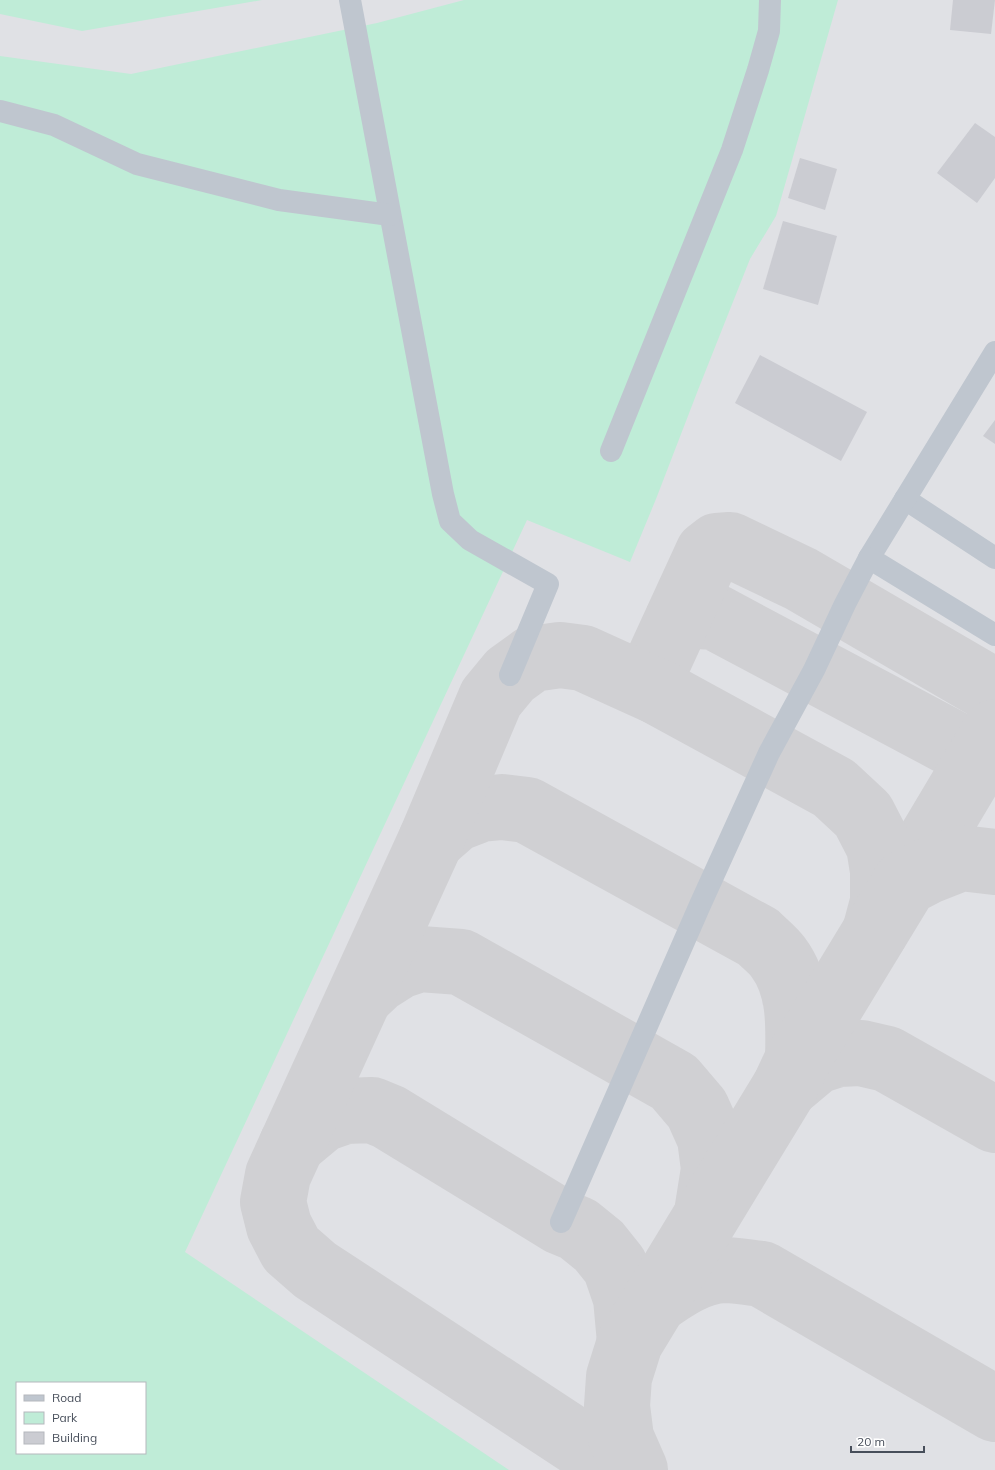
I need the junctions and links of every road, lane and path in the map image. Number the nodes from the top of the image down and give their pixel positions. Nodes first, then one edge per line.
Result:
1 (350, 0) edge
2 (770, 0) edge
3 (0, 111) edge
4 (390, 215) junction
5 (995, 352) edge
6 (611, 451) dead end
7 (905, 498) junction
8 (869, 558) junction
9 (995, 558) edge
10 (995, 635) edge
11 (510, 675) dead end
12 (561, 1222) dead end

1 - 4 lane
2 - 6 lane
3 - 4 lane
4 - 11 lane
5 - 7 lane
7 - 8 lane
7 - 9 lane
8 - 10 lane
8 - 12 lane

